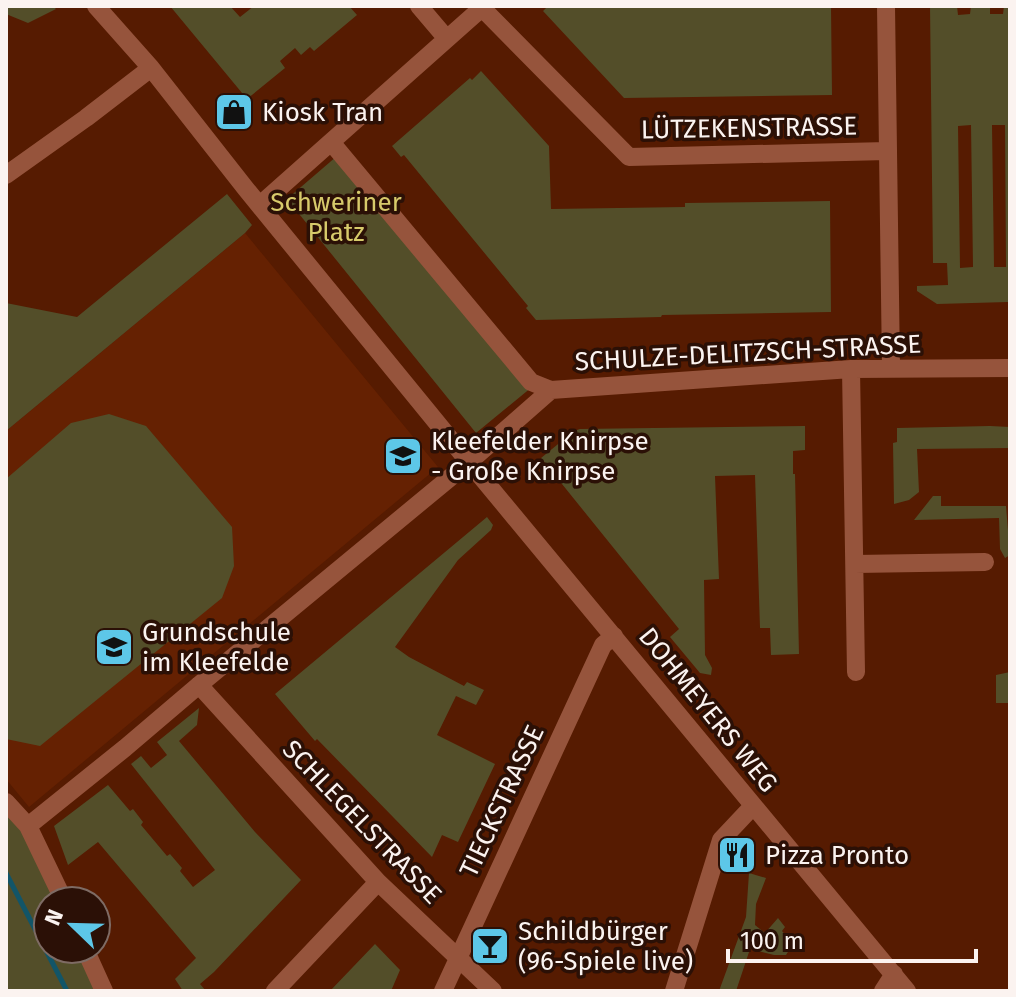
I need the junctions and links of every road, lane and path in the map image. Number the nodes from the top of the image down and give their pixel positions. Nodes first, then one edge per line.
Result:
1 (96, 6) edge
2 (419, 6) edge
3 (886, 6) edge
4 (483, 7) edge
5 (447, 39) junction
6 (151, 68) junction
7 (331, 142) junction
8 (887, 151) junction
9 (6, 175) edge
10 (260, 205) junction
11 (891, 368) junction
12 (1010, 368) edge
13 (851, 369) junction
14 (551, 390) junction
15 (469, 462) junction
16 (985, 562) dead end
17 (855, 564) junction
18 (614, 636) junction
19 (856, 672) dead end
20 (199, 685) junction
21 (6, 802) edge
22 (753, 806) junction
23 (28, 826) junction
24 (378, 882) junction
25 (56, 885) edge
26 (458, 957) junction
27 (92, 965) edge
28 (894, 974) junction
29 (104, 991) edge
30 (275, 991) edge
31 (443, 991) edge
32 (493, 991) edge
33 (674, 991) edge
34 (883, 991) edge
35 (907, 991) edge

1 - 6 street
2 - 5 street
3 - 8 street
4 - 5 street
4 - 8 street, LÜTZEKENSTRASSE
5 - 7 street
6 - 9 street
6 - 10 street
7 - 10 street
7 - 14 street
8 - 11 street
10 - 15 street
11 - 12 street, SCHULZE-DELITZSCH-STRASSE
11 - 13 street, SCHULZE-DELITZSCH-STRASSE
13 - 14 street, SCHULZE-DELITZSCH-STRASSE
13 - 17 street
14 - 15 street, SCHULZE-DELITZSCH-STRASSE
15 - 18 street, DOHMEYERS WEG
15 - 20 street, SCHULZE-DELITZSCH-STRASSE
16 - 17 street
17 - 19 street
18 - 22 street, DOHMEYERS WEG
18 - 26 street, TIECKSTRASSE
20 - 23 street, SCHULZE-DELITZSCH-STRASSE
20 - 24 street, SCHLEGELSTRASSE
21 - 23 street
22 - 28 street, DOHMEYERS WEG
22 - 33 street
23 - 25 street
24 - 26 street, SCHLEGELSTRASSE
24 - 30 street
26 - 31 street, TIECKSTRASSE
26 - 32 street, SCHLEGELSTRASSE
27 - 29 street
28 - 34 street
28 - 35 street, DOHMEYERS WEG

